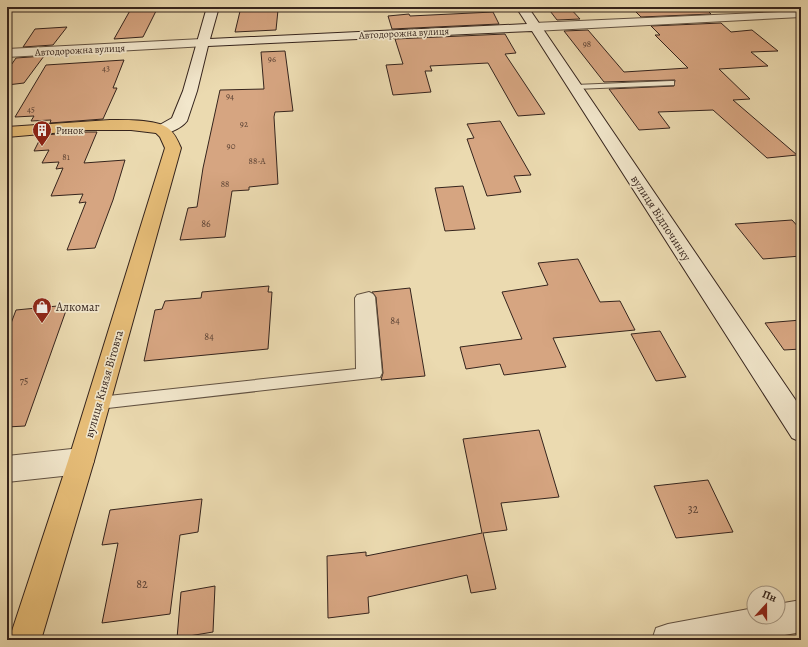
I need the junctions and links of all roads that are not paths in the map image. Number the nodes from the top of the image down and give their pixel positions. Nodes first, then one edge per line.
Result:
1 (213, 7) edge
2 (522, 7) edge
3 (801, 14) edge
4 (534, 27) junction
5 (202, 43) junction
6 (7, 54) edge
7 (671, 83) dead end
8 (575, 87) junction
9 (161, 130) junction
10 (7, 132) edge
11 (363, 374) dead end
12 (98, 403) junction
13 (801, 430) edge
14 (81, 461) junction
15 (7, 469) edge
16 (801, 616) edge
17 (25, 640) edge
18 (668, 640) edge

1 - 5 street
2 - 4 street, вулиця Відпочинку
3 - 4 street, Автодорожна вулиця
4 - 5 street, Автодорожна вулиця
4 - 8 street, вулиця Відпочинку
5 - 6 street, Автодорожна вулиця
5 - 9 street
7 - 8 lane
8 - 13 street, вулиця Відпочинку
9 - 10 main road
9 - 12 main road, вулиця Князя Вітовта
11 - 12 lane
12 - 14 main road, вулиця Князя Вітовта
14 - 15 street
14 - 17 main road, вулиця Князя Вітовта
16 - 18 street

